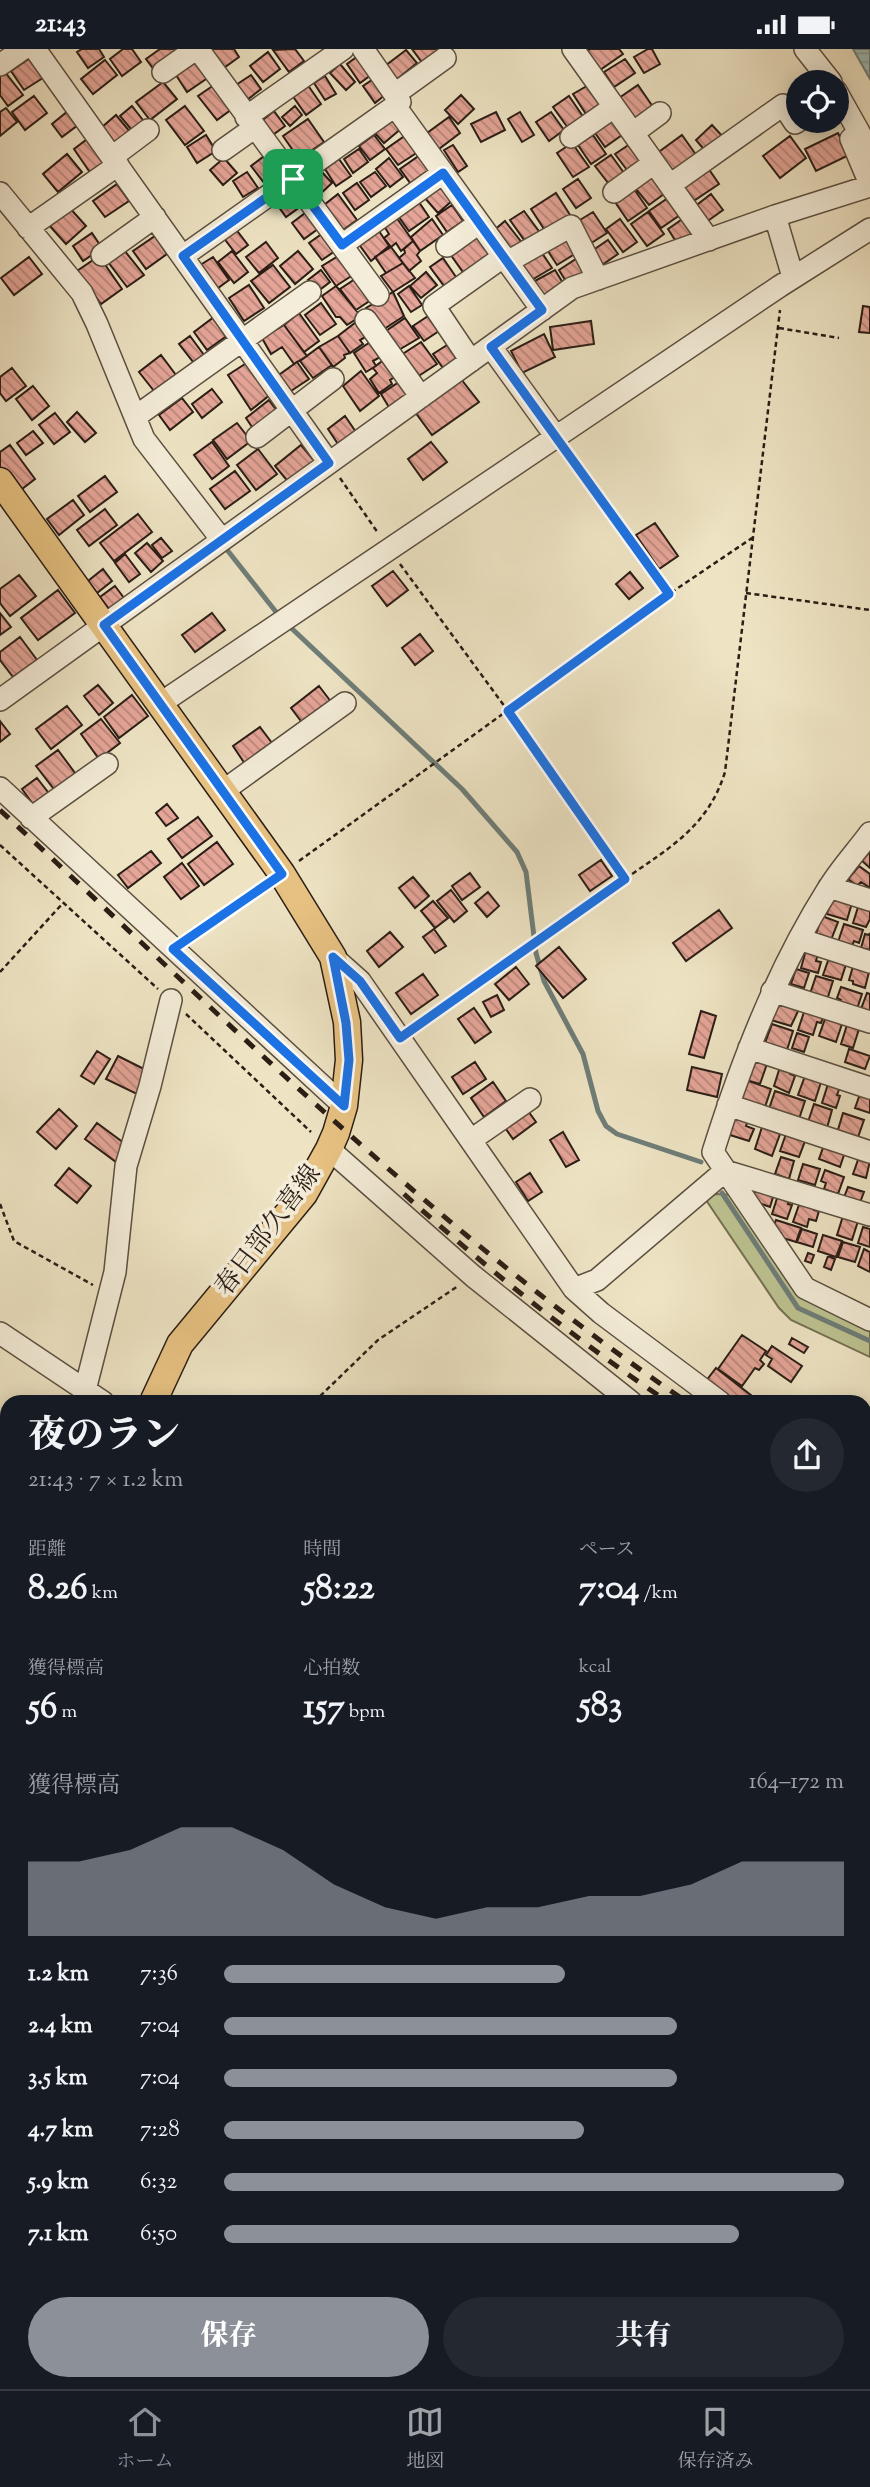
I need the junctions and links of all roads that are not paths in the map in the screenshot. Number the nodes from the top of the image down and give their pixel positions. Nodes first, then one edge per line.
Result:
1 (23, 49) edge
2 (35, 49) edge
3 (197, 49) edge
4 (342, 49) edge
5 (363, 49) edge
6 (797, 49) edge
7 (805, 49) edge
8 (575, 50) edge
9 (445, 58) dead end
10 (0, 65) edge
11 (820, 70) edge
12 (821, 70) edge
13 (163, 72) dead end
14 (395, 100) junction
15 (614, 107) junction
16 (786, 110) edge
17 (660, 113) dead end
18 (849, 114) edge
19 (250, 122) junction
20 (148, 129) dead end
21 (859, 132) junction
22 (633, 133) junction
23 (571, 137) dead end
24 (223, 150) dead end
25 (870, 154) edge
26 (115, 161) junction
27 (654, 163) junction
28 (443, 173) junction
29 (293, 179) junction
30 (670, 185) junction
31 (870, 185) edge
32 (614, 192) dead end
33 (0, 193) edge
34 (775, 216) junction
35 (155, 218) junction
36 (479, 223) junction
37 (28, 228) junction
38 (870, 229) edge
39 (709, 240) junction
40 (342, 245) junction
41 (447, 246) dead end
42 (103, 255) dead end
43 (183, 256) junction
44 (505, 259) junction
45 (598, 279) junction
46 (786, 281) junction
47 (310, 292) dead end
48 (377, 295) dead end
49 (542, 310) junction
50 (366, 320) dead end
51 (243, 340) junction
52 (491, 347) junction
53 (471, 361) junction
54 (333, 379) dead end
55 (421, 397) junction
56 (292, 409) junction
57 (135, 417) junction
58 (556, 436) junction
59 (257, 437) dead end
60 (329, 463) junction
61 (0, 481) edge
62 (222, 540) junction
63 (104, 625) junction
64 (0, 700) edge
65 (161, 703) junction
66 (345, 703) dead end
67 (107, 764) dead end
68 (0, 789) edge
69 (223, 791) junction
70 (31, 818) junction
71 (870, 833) edge
72 (829, 887) junction
73 (870, 900) edge
74 (799, 939) junction
75 (333, 957) junction
76 (870, 962) edge
77 (772, 991) junction
78 (171, 1000) dead end
79 (870, 1022) edge
80 (750, 1048) junction
81 (870, 1088) edge
82 (530, 1099) dead end
83 (728, 1105) junction
84 (344, 1106) junction
85 (471, 1140) junction
86 (329, 1149) junction
87 (870, 1152) edge
88 (725, 1171) junction
89 (870, 1215) edge
90 (574, 1289) junction
91 (870, 1320) edge
92 (0, 1333) edge
93 (82, 1395) edge
94 (83, 1395) edge
95 (156, 1395) edge
96 (622, 1395) edge
97 (711, 1395) edge

1 - 10 street
2 - 26 street
3 - 13 street
3 - 19 street
4 - 19 street
5 - 14 street
6 - 11 street
7 - 12 street
8 - 15 street
9 - 14 street
14 - 28 street
14 - 29 street
15 - 22 street
15 - 23 street
16 - 30 street
17 - 22 street
18 - 21 street
19 - 24 street
19 - 29 street
20 - 26 street
21 - 25 street
21 - 31 street
22 - 27 street
26 - 35 street
26 - 37 street
27 - 30 street
27 - 32 street
28 - 36 street
28 - 40 street
29 - 40 street
29 - 43 street
30 - 39 street
31 - 34 street
33 - 37 street
34 - 39 street
34 - 46 street
35 - 42 street
35 - 43 street
36 - 41 street
36 - 44 street
37 - 57 street
38 - 46 street
39 - 45 street
40 - 48 street
43 - 51 street
44 - 45 street
44 - 49 street
44 - 53 street
45 - 49 street
46 - 58 street
47 - 51 street
49 - 52 street
50 - 55 street
51 - 56 street
51 - 57 street
52 - 53 street
52 - 58 street
53 - 55 street
54 - 56 street
55 - 60 street
56 - 59 street
56 - 60 street
57 - 62 street
58 - 65 street
60 - 62 street
61 - 63 main road, 春日部久喜線
62 - 63 street
63 - 64 street
63 - 65 main road, 春日部久喜線
65 - 69 main road, 春日部久喜線
66 - 69 street
67 - 70 street
68 - 70 street
69 - 75 main road, 春日部久喜線
70 - 84 street
71 - 72 street
72 - 73 street
72 - 74 street
74 - 76 street
74 - 77 street
75 - 84 main road, 春日部久喜線
75 - 85 street
77 - 79 street
77 - 80 street
78 - 94 street
80 - 81 street
80 - 83 street
82 - 85 street
83 - 87 street
83 - 88 street
84 - 86 main road, 春日部久喜線
85 - 90 street
86 - 95 main road, 春日部久喜線
86 - 96 street
88 - 89 street
88 - 90 street
88 - 91 street
90 - 97 street
92 - 93 street

